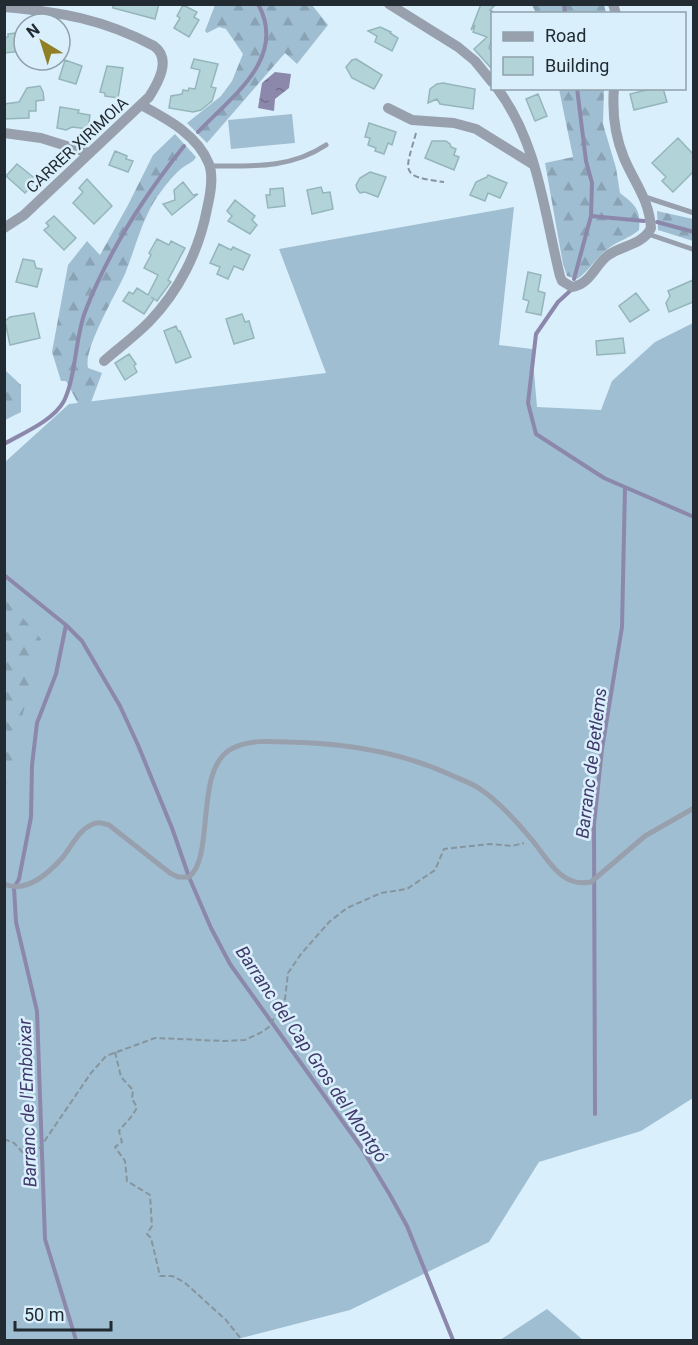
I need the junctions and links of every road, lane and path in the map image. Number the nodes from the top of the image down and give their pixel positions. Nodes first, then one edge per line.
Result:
1 (389, 4) edge
2 (4, 8) edge
3 (491, 81) edge
4 (498, 90) edge
5 (614, 90) edge
6 (141, 105) junction
7 (388, 108) dead end
8 (420, 121) junction
9 (4, 133) edge
10 (326, 145) dead end
11 (89, 153) junction
12 (534, 165) junction
13 (210, 166) junction
14 (444, 182) dead end
15 (645, 197) junction
16 (693, 213) edge
17 (4, 228) edge
18 (648, 234) junction
19 (692, 249) dead end
20 (104, 362) dead end
21 (693, 808) edge
22 (532, 840) junction
23 (4, 884) edge
24 (115, 1052) junction
25 (4, 1138) edge
26 (245, 1341) edge

1 - 3 street
2 - 6 street, CARRER XIRIMOIA
4 - 12 street
5 - 15 street
6 - 11 street, CARRER XIRIMOIA
6 - 13 street, CARRER XIRIMOIA
7 - 8 street
8 - 12 street
8 - 14 path
9 - 11 street
10 - 13 lane
11 - 17 street, CARRER XIRIMOIA
12 - 18 street
13 - 20 street
15 - 16 lane
15 - 18 street
18 - 19 lane
21 - 22 lane
22 - 23 lane
22 - 24 path
24 - 25 path
24 - 26 path

